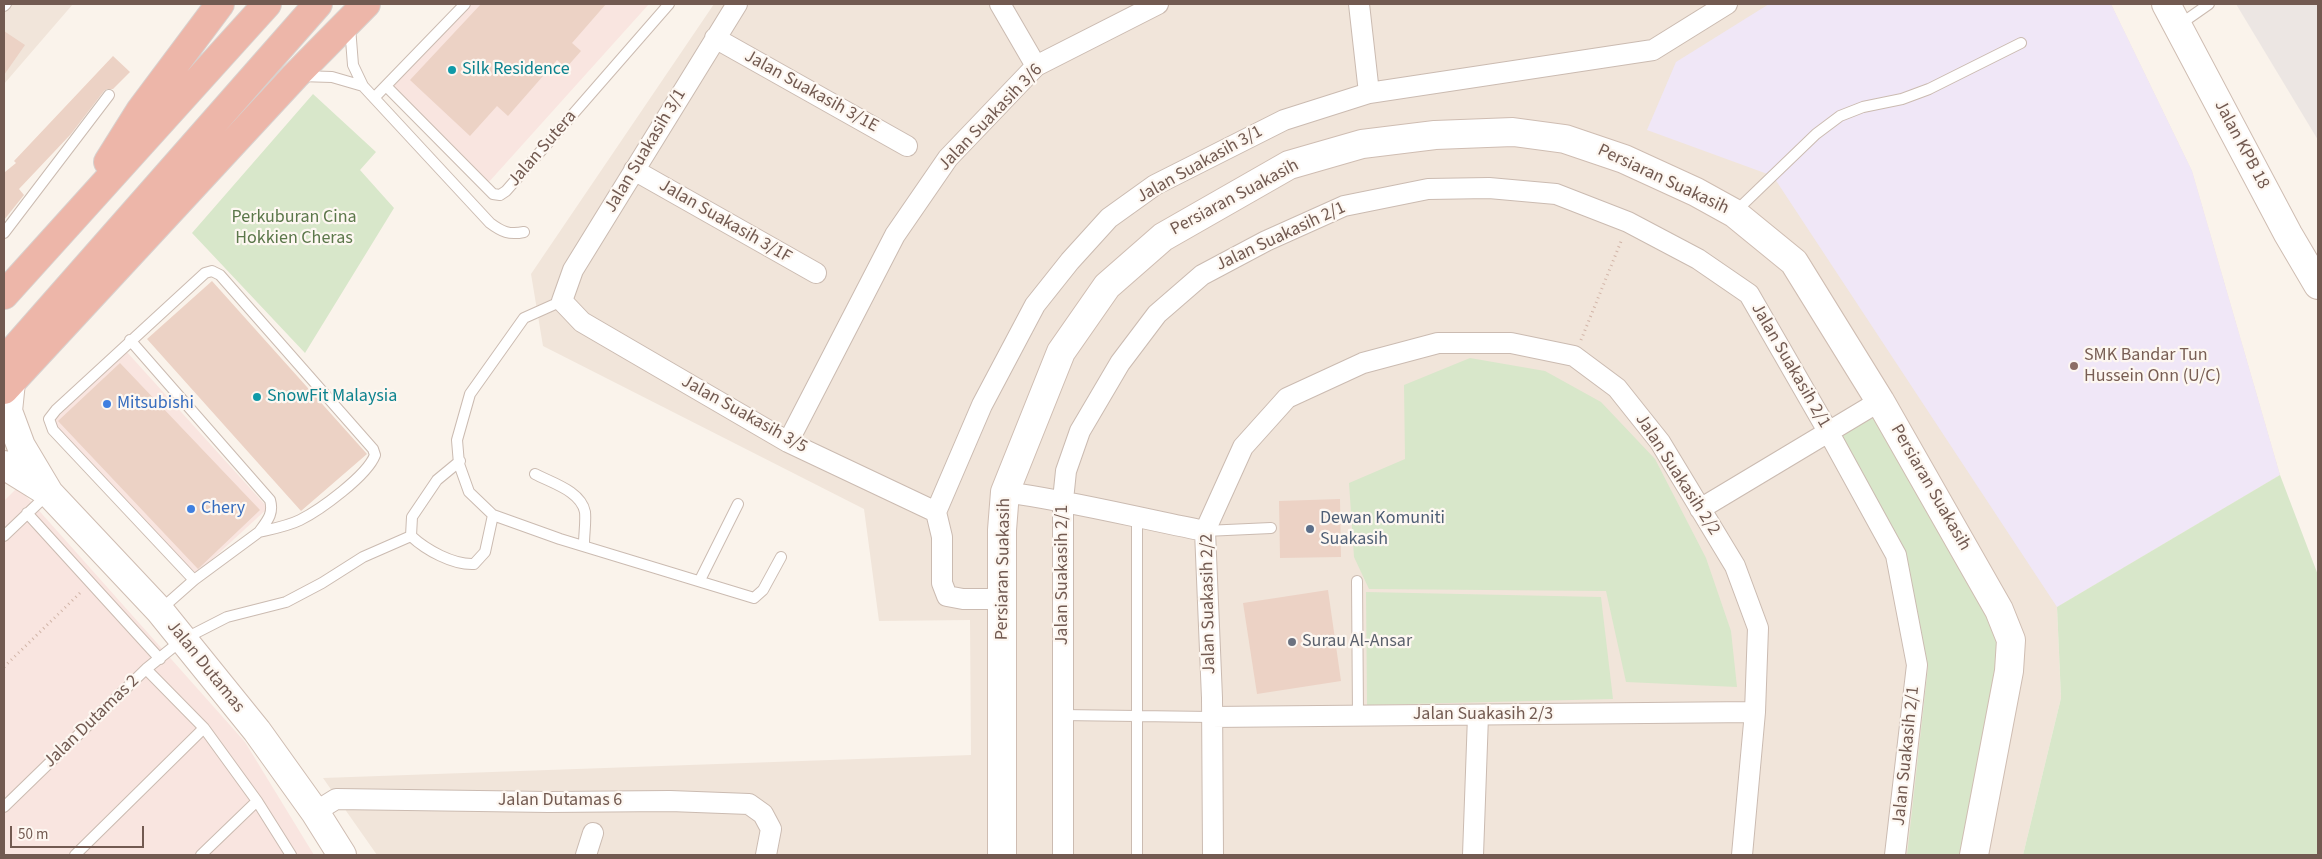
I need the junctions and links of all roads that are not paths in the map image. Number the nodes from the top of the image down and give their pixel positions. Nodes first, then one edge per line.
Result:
1 (220, 4) edge
2 (267, 4) edge
3 (318, 4) edge
4 (466, 4) edge
5 (669, 4) edge
6 (737, 4) edge
7 (1000, 4) edge
8 (1158, 4) edge
9 (1359, 4) edge
10 (1728, 4) edge
11 (2209, 4) edge
12 (358, 12) edge
13 (2172, 15) edge
14 (715, 38) junction
15 (2021, 43) dead end
16 (1036, 66) junction
17 (295, 76) junction
18 (362, 86) junction
19 (386, 86) junction
20 (1369, 93) junction
21 (109, 96) dead end
22 (374, 98) junction
23 (907, 146) dead end
24 (634, 170) junction
25 (1734, 212) junction
26 (68, 226) junction
27 (524, 232) dead end
28 (4, 233) edge
29 (816, 273) dead end
30 (2318, 286) edge
31 (4, 295) edge
32 (562, 301) junction
33 (130, 340) junction
34 (6, 378) edge
35 (1880, 401) junction
36 (1829, 433) junction
37 (788, 442) junction
38 (460, 461) junction
39 (4, 465) edge
40 (535, 474) dead end
41 (1004, 492) junction
42 (49, 493) junction
43 (1063, 500) junction
44 (738, 504) dead end
45 (1700, 509) junction
46 (936, 512) junction
47 (27, 514) junction
48 (493, 515) junction
49 (1137, 518) junction
50 (1271, 528) dead end
51 (1205, 531) junction
52 (259, 532) junction
53 (4, 536) edge
54 (411, 536) junction
55 (584, 544) junction
56 (781, 557) dead end
57 (194, 580) junction
58 (700, 580) junction
59 (1356, 581) dead end
60 (1002, 599) junction
61 (160, 611) junction
62 (182, 640) junction
63 (160, 658) junction
64 (146, 669) junction
65 (1755, 712) junction
66 (1062, 715) junction
67 (1137, 715) junction
68 (1358, 715) junction
69 (1478, 716) junction
70 (1211, 717) junction
71 (204, 728) junction
72 (257, 801) junction
73 (4, 807) edge
74 (315, 812) junction
75 (593, 833) dead end
76 (74, 855) edge
77 (201, 855) edge
78 (291, 855) edge
79 (342, 855) edge
80 (586, 855) edge
81 (766, 855) edge
82 (1002, 855) edge
83 (1062, 855) edge
84 (1137, 855) edge
85 (1213, 855) edge
86 (1473, 855) edge
87 (1742, 855) edge
88 (1895, 855) edge
89 (1974, 855) edge

1 - 26 highway
2 - 26 highway
3 - 34 highway
4 - 19 lane
5 - 19 lane, Jalan Sutera
6 - 14 street, Jalan Suakasih 3/1
7 - 16 street
8 - 16 street, Jalan Suakasih 3/6
9 - 20 street
10 - 20 street, Jalan Suakasih 3/1
11 - 13 lane
12 - 17 highway
12 - 18 lane
13 - 30 street, Jalan KPB 18
14 - 23 street, Jalan Suakasih 3/1E
14 - 24 street, Jalan Suakasih 3/1
15 - 25 lane
16 - 37 street, Jalan Suakasih 3/6
17 - 18 lane
17 - 34 highway
18 - 22 lane
19 - 22 lane
20 - 46 street, Jalan Suakasih 3/1
21 - 28 lane
22 - 27 lane
24 - 29 street, Jalan Suakasih 3/1F
24 - 32 street, Jalan Suakasih 3/1
25 - 35 street, Persiaran Suakasih
25 - 41 street, Persiaran Suakasih
26 - 31 highway
32 - 37 street, Jalan Suakasih 3/5
32 - 38 lane
33 - 52 lane
33 - 52 lane
33 - 57 lane
34 - 42 street
35 - 36 street
35 - 89 street, Persiaran Suakasih
36 - 43 street, Jalan Suakasih 2/1
36 - 45 street
36 - 88 street, Jalan Suakasih 2/1
37 - 46 street, Jalan Suakasih 3/5
38 - 48 lane
38 - 54 lane
39 - 42 street
40 - 55 lane
41 - 43 street
41 - 60 street, Persiaran Suakasih
42 - 47 lane
42 - 61 street, Jalan Dutamas
43 - 49 street
43 - 66 street, Jalan Suakasih 2/1
44 - 58 lane
45 - 51 street, Jalan Suakasih 2/2
45 - 65 street, Jalan Suakasih 2/2
46 - 60 street
47 - 53 lane
47 - 63 lane
48 - 54 lane
48 - 55 lane
49 - 51 street
49 - 67 lane
50 - 51 lane
51 - 70 street, Jalan Suakasih 2/2
52 - 57 lane
54 - 62 lane, Jalan Dutamas 2
55 - 58 lane
56 - 58 lane
57 - 61 lane
59 - 68 lane
60 - 82 street, Persiaran Suakasih
61 - 62 street, Jalan Dutamas
62 - 63 lane, Jalan Dutamas 2
62 - 74 street, Jalan Dutamas
63 - 64 lane, Jalan Dutamas 2
64 - 71 lane
64 - 73 lane, Jalan Dutamas 2
65 - 69 street, Jalan Suakasih 2/3
65 - 87 street, Jalan Suakasih 2/2
66 - 67 lane
66 - 83 street, Jalan Suakasih 2/1
67 - 70 lane
67 - 84 lane
68 - 69 street, Jalan Suakasih 2/3
68 - 70 street, Jalan Suakasih 2/3
69 - 86 street
70 - 85 street, Jalan Suakasih 2/2
71 - 72 lane
71 - 76 lane
72 - 77 lane
72 - 78 lane
74 - 79 street, Jalan Dutamas
74 - 81 street, Jalan Dutamas 6
75 - 80 street

